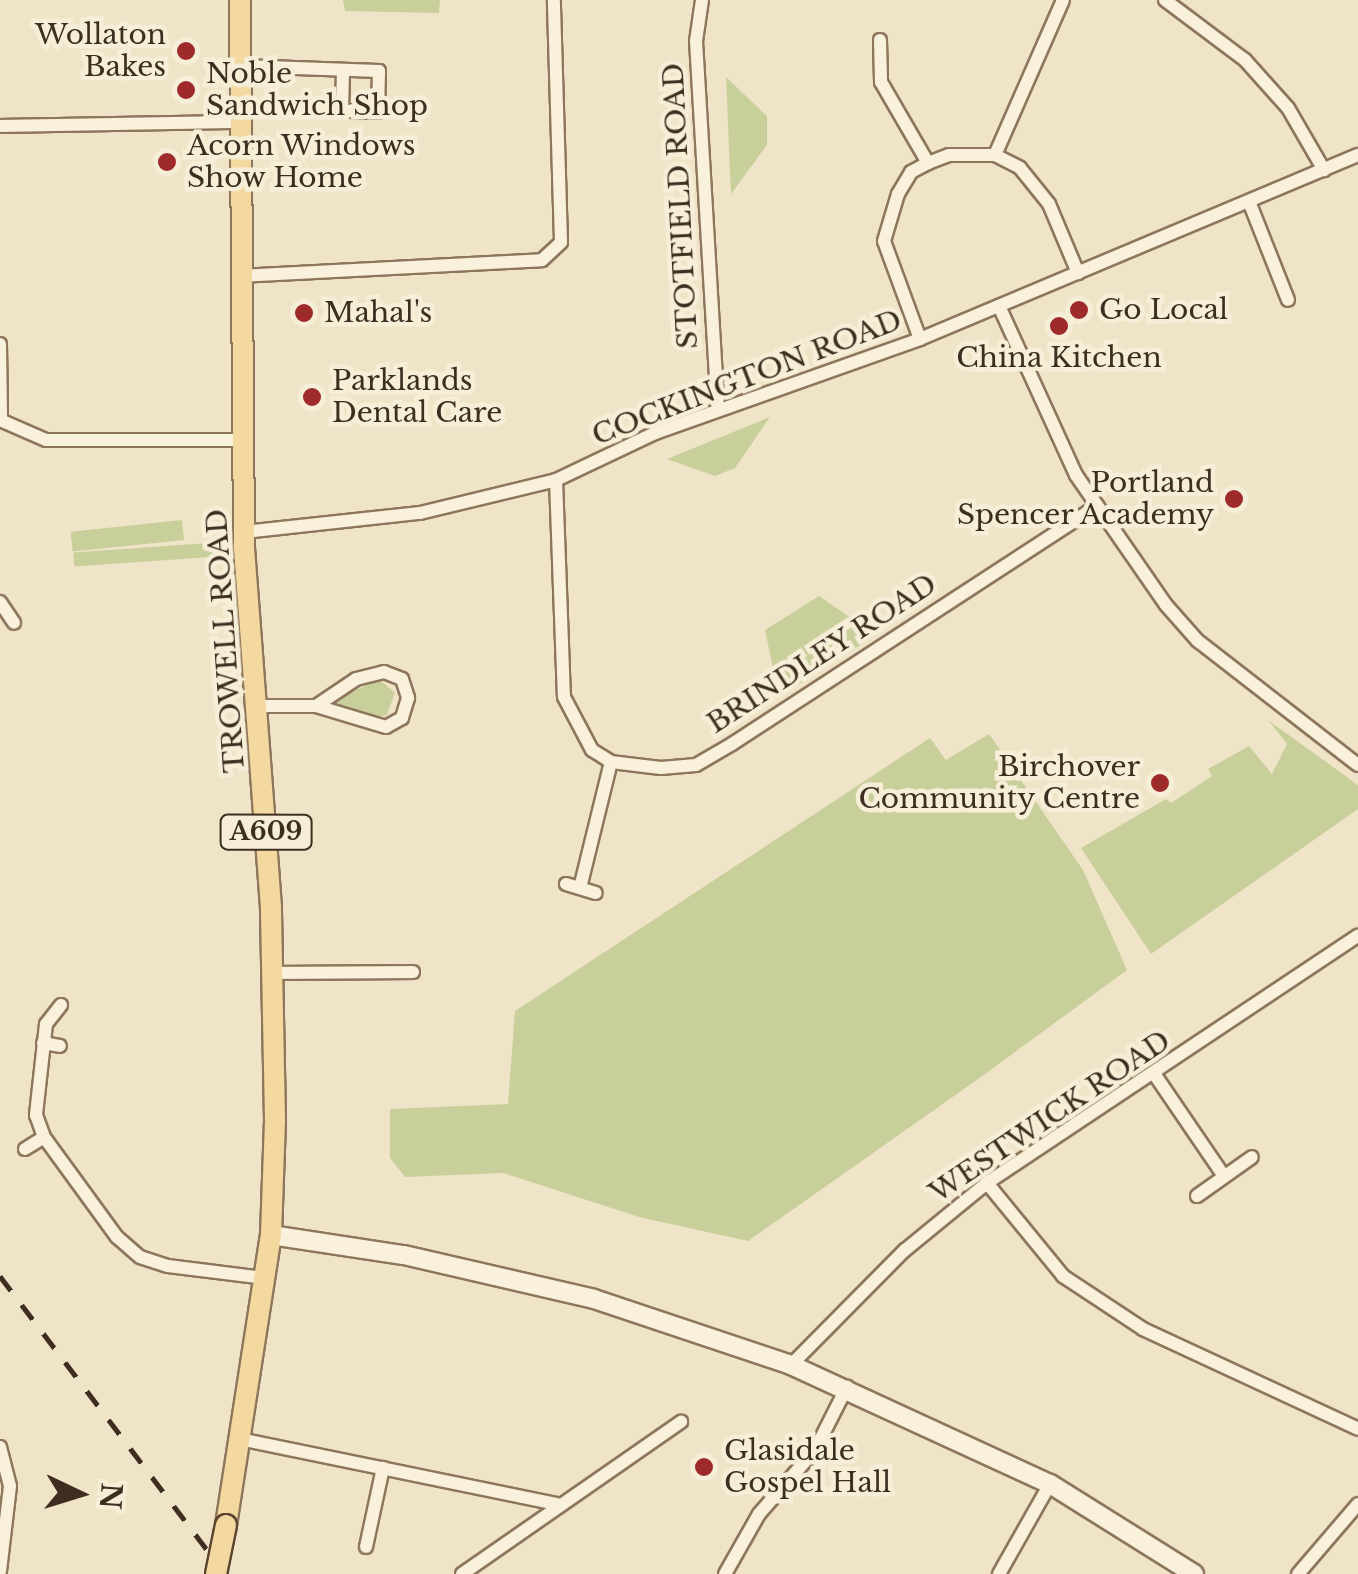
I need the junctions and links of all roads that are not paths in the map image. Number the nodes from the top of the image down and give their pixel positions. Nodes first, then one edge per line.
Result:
1 (240, 0) edge
2 (554, 0) edge
3 (702, 0) edge
4 (1063, 0) edge
5 (1165, 0) edge
6 (880, 40) dead end
7 (240, 66) junction
8 (342, 70) dead end
9 (240, 122) junction
10 (0, 126) edge
11 (995, 155) junction
12 (1358, 155) edge
13 (928, 163) junction
14 (1324, 170) junction
15 (1250, 204) junction
16 (1078, 274) junction
17 (240, 276) junction
18 (1288, 300) dead end
19 (999, 306) junction
20 (920, 339) junction
21 (0, 344) edge
22 (718, 410) junction
23 (0, 420) edge
24 (242, 440) junction
25 (556, 480) junction
26 (1097, 506) junction
27 (244, 532) junction
28 (2, 609) edge
29 (14, 623) dead end
30 (258, 706) junction
31 (316, 706) junction
32 (611, 762) junction
33 (1358, 765) edge
34 (566, 884) dead end
35 (580, 888) junction
36 (596, 892) dead end
37 (1355, 944) edge
38 (413, 972) dead end
39 (273, 973) junction
40 (61, 1004) dead end
41 (43, 1043) junction
42 (60, 1046) dead end
43 (1155, 1075) junction
44 (44, 1136) junction
45 (25, 1149) dead end
46 (1252, 1157) dead end
47 (1224, 1176) junction
48 (986, 1183) junction
49 (1198, 1196) dead end
50 (270, 1235) junction
51 (265, 1278) junction
52 (791, 1365) junction
53 (847, 1387) junction
54 (681, 1422) dead end
55 (1358, 1428) edge
56 (240, 1439) junction
57 (0, 1447) edge
58 (382, 1468) junction
59 (1050, 1484) junction
60 (557, 1504) junction
61 (1358, 1504) edge
62 (366, 1547) dead end
63 (0, 1571) edge
64 (216, 1574) edge
65 (462, 1574) edge
66 (725, 1574) edge
67 (999, 1574) edge
68 (1194, 1574) edge
69 (1298, 1574) edge

1 - 7 main road, TROWELL ROAD / A609
2 - 17 street
3 - 22 street, STOTFIELD ROAD
4 - 11 street
5 - 14 street
6 - 13 street
7 - 8 street
7 - 9 main road, TROWELL ROAD / A609
9 - 10 street
9 - 17 main road, TROWELL ROAD / A609
11 - 13 street
11 - 16 street
12 - 14 street, COCKINGTON ROAD
13 - 20 street
14 - 15 street, COCKINGTON ROAD
15 - 16 street, COCKINGTON ROAD
15 - 18 street
16 - 19 street, COCKINGTON ROAD
17 - 24 main road, TROWELL ROAD / A609
19 - 20 street, COCKINGTON ROAD
19 - 26 street
20 - 22 street, COCKINGTON ROAD
21 - 23 street
22 - 25 street, COCKINGTON ROAD
23 - 24 street
24 - 27 main road, TROWELL ROAD / A609
25 - 27 street, COCKINGTON ROAD
25 - 32 street
26 - 32 street, BRINDLEY ROAD
26 - 33 street
27 - 30 main road, TROWELL ROAD / A609
28 - 29 street
30 - 31 street
30 - 39 main road, TROWELL ROAD / A609
31 - 31 street
32 - 35 street
34 - 35 street
35 - 36 street
37 - 43 street, WESTWICK ROAD
38 - 39 street
39 - 50 main road, TROWELL ROAD / A609
40 - 41 street
41 - 42 street
41 - 44 street
43 - 47 street
43 - 48 street, WESTWICK ROAD
44 - 45 street
44 - 51 street
46 - 47 street
47 - 49 street
48 - 52 street, WESTWICK ROAD
48 - 55 street
50 - 51 main road, TROWELL ROAD / A609
50 - 52 street
51 - 56 main road, TROWELL ROAD / A609
52 - 53 street
53 - 59 street
53 - 66 street
54 - 60 street
56 - 58 street
56 - 64 main road, TROWELL ROAD / A609, bridge
57 - 63 street
58 - 60 street
58 - 62 street
59 - 67 street
59 - 68 street
60 - 65 street
61 - 69 street

